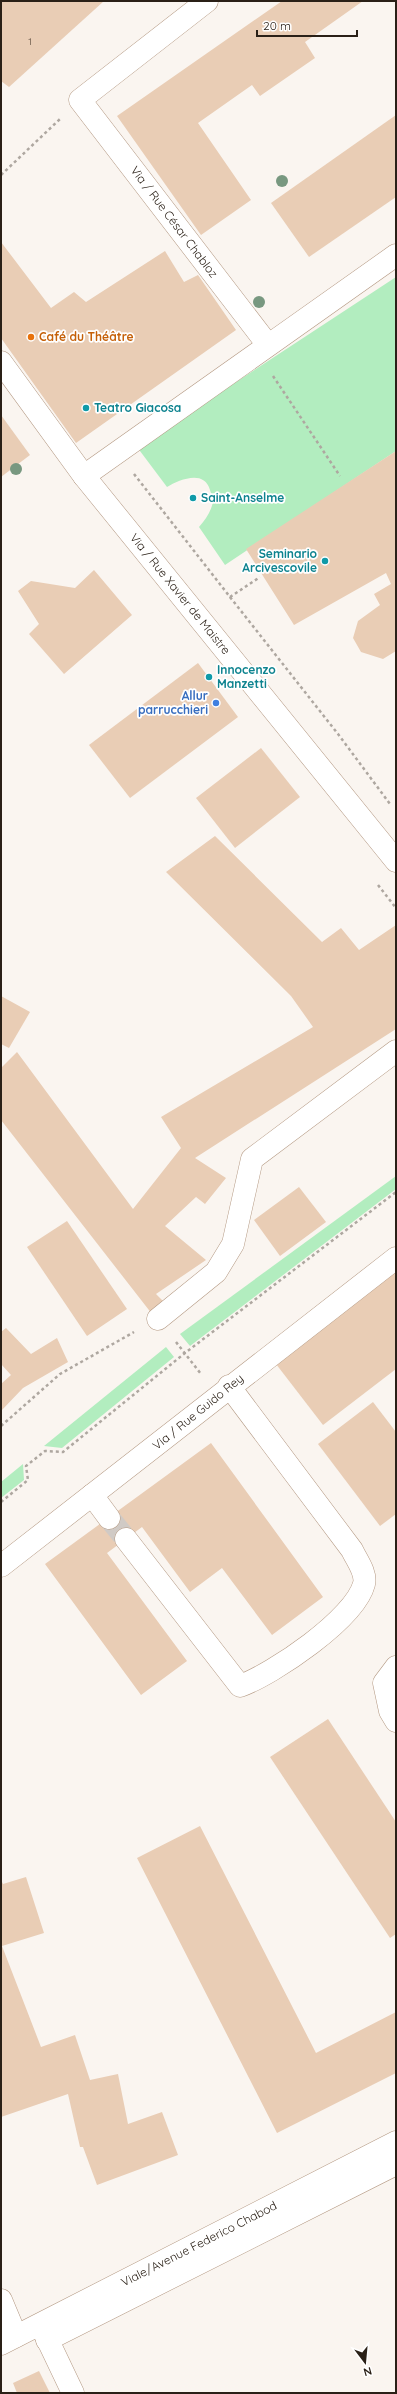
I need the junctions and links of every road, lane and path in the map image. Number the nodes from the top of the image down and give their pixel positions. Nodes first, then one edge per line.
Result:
1 (208, 1) edge
2 (80, 100) junction
3 (1, 175) edge
4 (396, 255) edge
5 (262, 349) junction
6 (1, 362) edge
7 (117, 452) junction
8 (84, 476) junction
9 (340, 476) dead end
10 (260, 577) dead end
11 (230, 597) junction
12 (392, 807) dead end
13 (396, 861) edge
14 (396, 1051) edge
15 (396, 1192) edge
16 (396, 1258) edge
17 (158, 1319) junction
18 (185, 1353) junction
19 (223, 1391) junction
20 (1, 1426) edge
21 (92, 1495) junction
22 (1, 1502) edge
23 (109, 1518) tunnel mouth
24 (126, 1539) tunnel mouth
25 (1, 1566) edge
26 (396, 1667) edge
27 (396, 1721) edge
28 (396, 2142) edge
29 (396, 2164) edge
30 (1, 2300) edge
31 (44, 2332) junction
32 (8, 2340) edge
33 (73, 2393) edge

1 - 2 street
2 - 3 path
2 - 5 street, Via / Rue César Chabloz
4 - 5 street
5 - 7 street
5 - 9 path
6 - 8 street, Via / Rue Xavier de Maistre
7 - 8 street
7 - 11 path
8 - 13 street, Via / Rue Xavier de Maistre
10 - 11 path
11 - 12 path
14 - 17 street
15 - 18 path
16 - 19 street, Via / Rue Guido Rey
17 - 18 path
17 - 20 path
18 - 19 path
18 - 22 path
19 - 21 street, Via / Rue Guido Rey
19 - 24 street
21 - 23 street
21 - 25 street, Via / Rue Guido Rey
26 - 27 street
28 - 31 street, Viale/Avenue Federico Chabod
29 - 31 street
30 - 32 street
31 - 32 street, Viale/Avenue Federico Chabod
31 - 33 street

